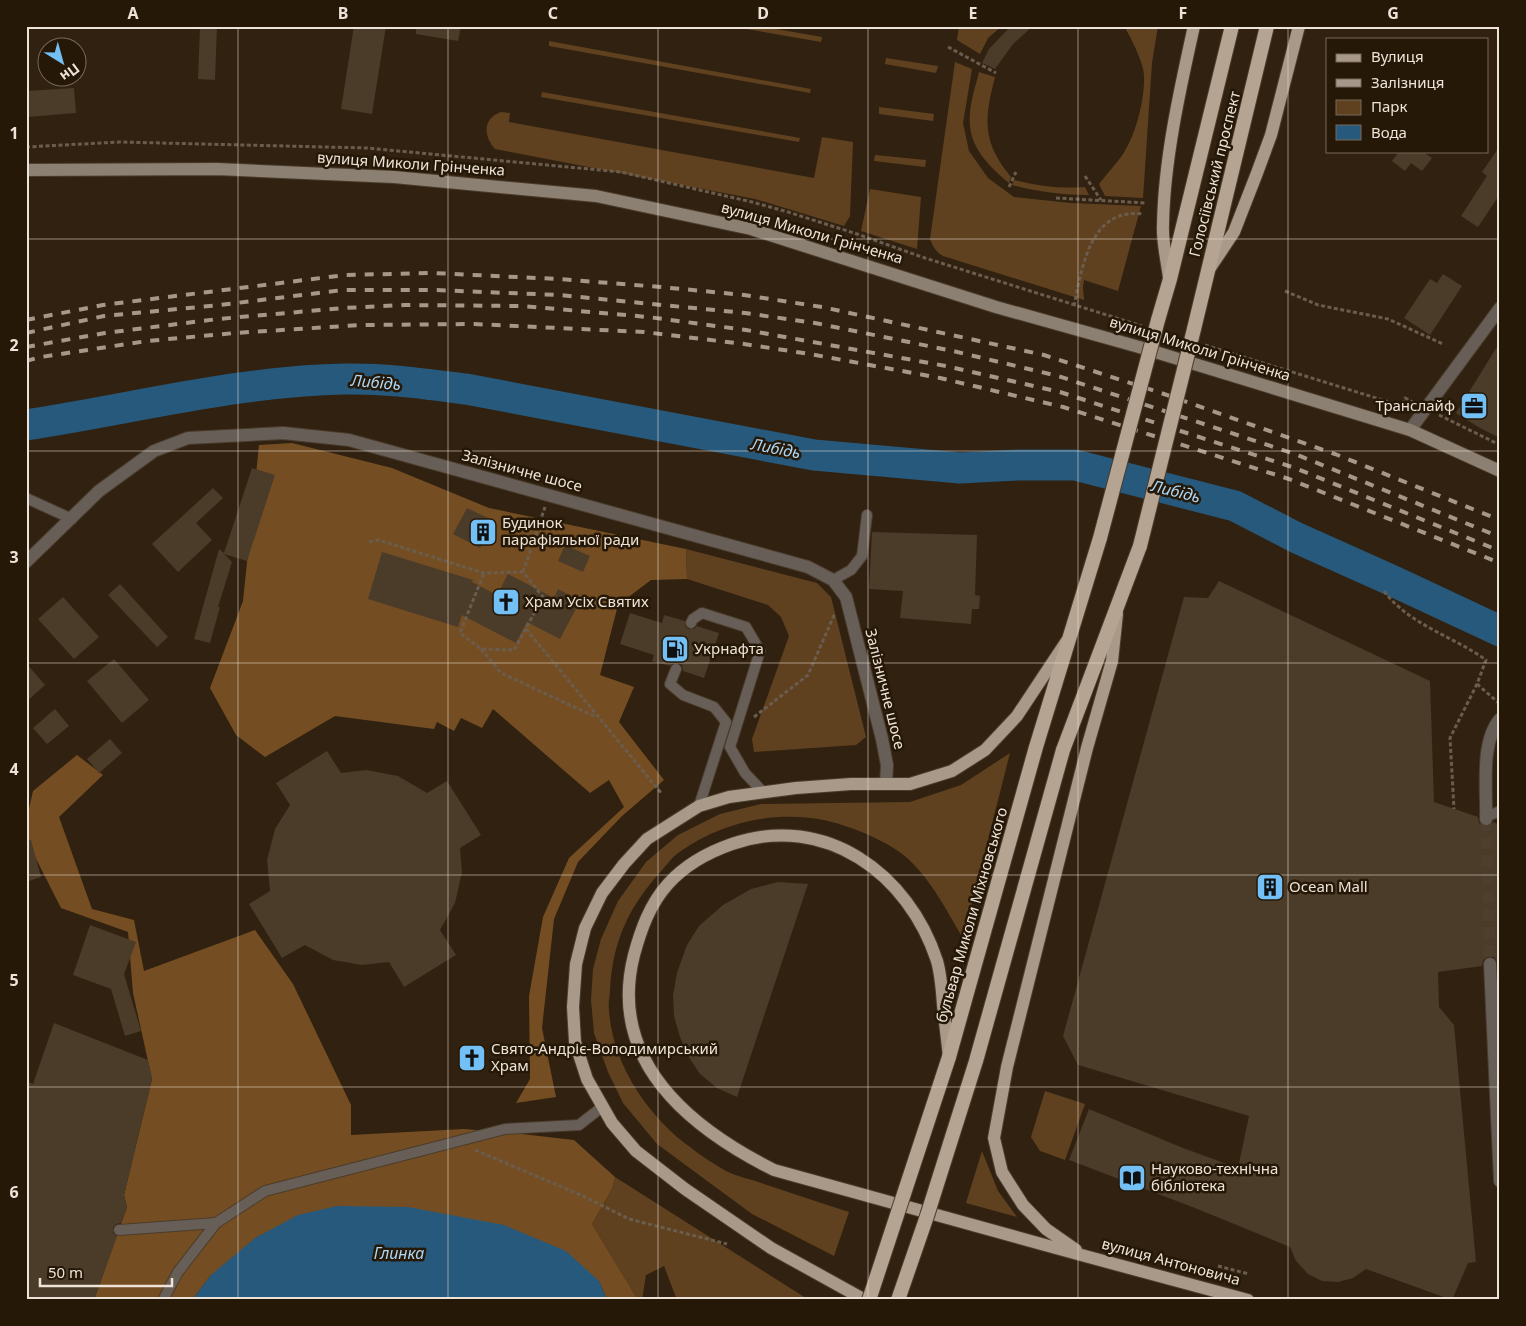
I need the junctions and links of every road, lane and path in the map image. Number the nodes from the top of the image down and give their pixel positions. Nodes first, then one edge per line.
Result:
1 (1194, 26) edge
2 (1232, 26) edge
3 (1267, 26) edge
4 (1299, 26) edge
5 (948, 47) dead end
6 (996, 73) dead end
7 (242, 146) dead end
8 (26, 147) edge
9 (26, 170) edge
10 (1016, 172) dead end
11 (1085, 176) dead end
12 (1009, 187) dead end
13 (1056, 198) dead end
14 (1101, 200) junction
15 (1146, 204) dead end
16 (1144, 214) dead end
17 (1208, 270) junction
18 (1170, 280) junction
19 (1286, 291) dead end
20 (1074, 306) dead end
21 (1500, 308) edge
22 (1443, 344) dead end
23 (1405, 398) dead end
24 (1402, 406) dead end
25 (1449, 420) dead end
26 (1410, 430) junction
27 (1500, 445) edge
28 (1500, 471) edge
29 (26, 498) edge
30 (545, 507) dead end
31 (867, 515) dead end
32 (72, 519) junction
33 (1100, 538) joint
34 (370, 542) dead end
35 (26, 562) edge
36 (484, 572) junction
37 (523, 572) junction
38 (834, 580) junction
39 (1384, 591) dead end
40 (1118, 604) junction
41 (838, 605) dead end
42 (691, 624) dead end
43 (526, 629) junction
44 (1071, 634) junction
45 (481, 649) junction
46 (676, 668) dead end
47 (1476, 684) junction
48 (1500, 704) edge
49 (597, 717) junction
50 (1500, 719) edge
51 (734, 733) junction
52 (886, 784) junction
53 (762, 792) junction
54 (662, 794) dead end
55 (699, 806) junction
56 (1454, 809) dead end
57 (1500, 811) edge
58 (1486, 818) joint
59 (1490, 964) tunnel mouth
60 (949, 1057) junction
61 (602, 1107) junction
62 (457, 1143) junction
63 (1500, 1182) edge
64 (216, 1222) junction
65 (119, 1230) dead end
66 (727, 1244) dead end
67 (1086, 1256) junction
68 (1218, 1266) dead end
69 (1249, 1274) dead end
70 (163, 1300) edge
71 (865, 1300) edge
72 (869, 1300) edge
73 (898, 1300) edge
74 (1248, 1300) edge

1 - 18 main road
2 - 18 highway, Голосіївський проспект
3 - 17 highway, Голосіївський проспект
4 - 17 main road
5 - 6 path
7 - 8 path
9 - 26 main road, вулиця Миколи Грінченка
10 - 12 path
11 - 14 path
13 - 14 path
14 - 15 path
16 - 20 path
17 - 40 highway, Голосіївський проспект, bridge
18 - 33 highway, Голосіївський проспект, bridge
19 - 22 path
21 - 26 street
23 - 24 path
25 - 27 path
26 - 28 main road, вулиця Миколи Грінченка
29 - 32 lane
30 - 37 path
31 - 38 lane
32 - 35 street, Залізничне шосе
32 - 38 street, Залізничне шосе
33 - 44 highway, бульвар Миколи Міхновського
34 - 36 path
36 - 37 path
36 - 45 path
37 - 43 path
38 - 52 street, Залізничне шосе
39 - 47 path
40 - 67 main road
40 - 73 highway, bridge
41 - 51 path
42 - 51 lane
43 - 45 path
43 - 49 path
44 - 52 main road
44 - 60 highway, бульвар Миколи Міхновського
45 - 49 path
46 - 55 lane
47 - 48 path
47 - 56 path
49 - 54 path
50 - 58 street
51 - 53 lane
52 - 53 main road
53 - 55 main road
55 - 61 main road
57 - 58 lane
59 - 63 street
60 - 67 main road, вулиця Антоновича
60 - 72 highway, бульвар Миколи Міхновського, bridge
61 - 62 lane
61 - 71 main road
62 - 64 lane
62 - 66 path
64 - 65 lane
64 - 70 lane
67 - 74 main road, вулиця Антоновича
68 - 69 path

